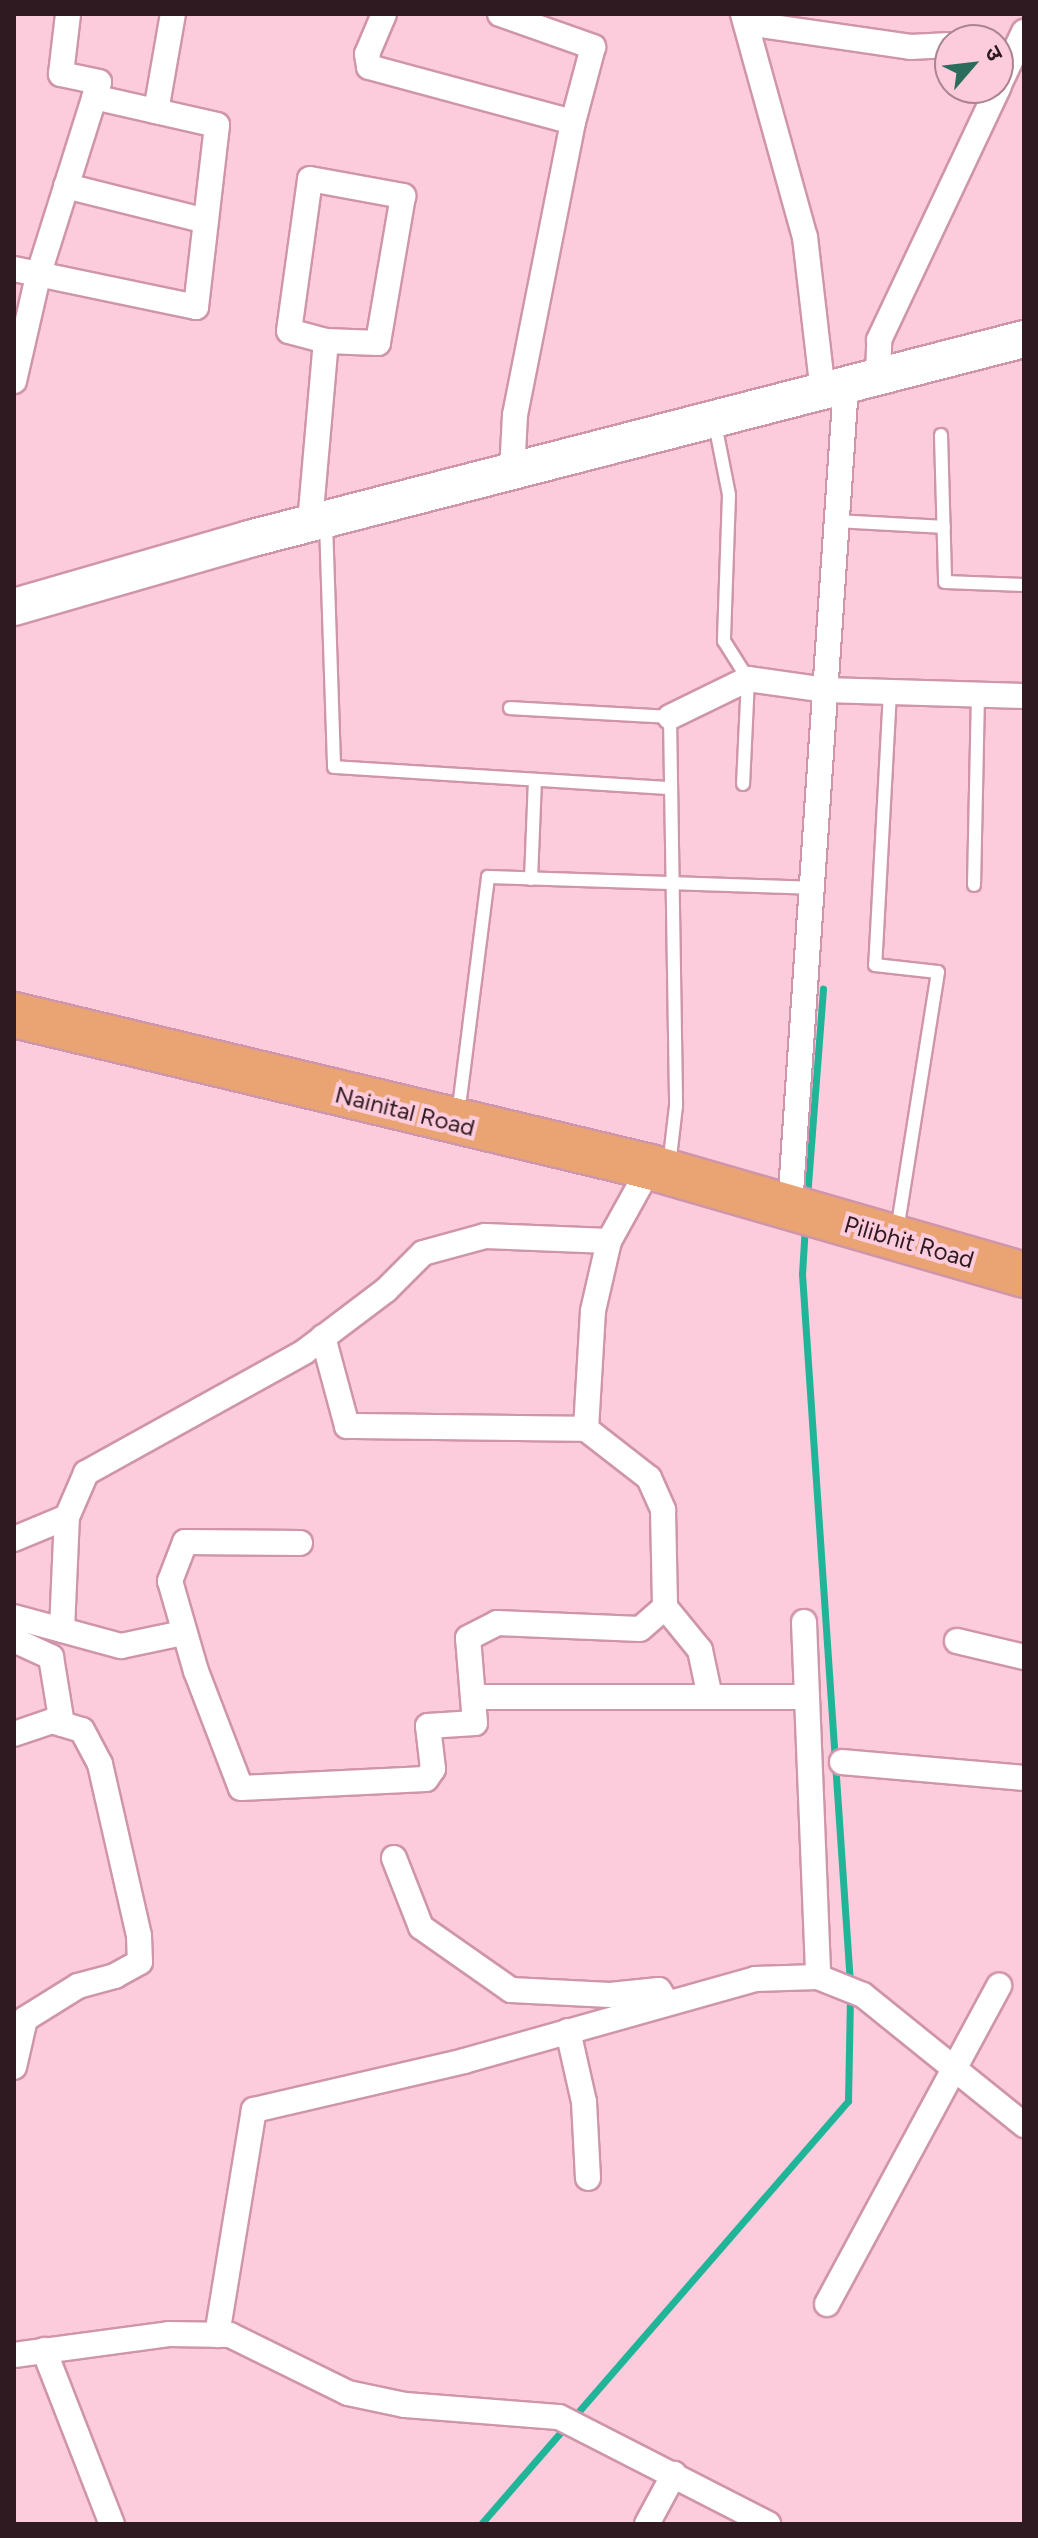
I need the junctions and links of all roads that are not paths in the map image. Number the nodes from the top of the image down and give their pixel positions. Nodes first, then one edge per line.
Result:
1 (68, 14) edge
2 (173, 14) edge
3 (384, 14) edge
4 (500, 14) edge
5 (744, 18) edge
6 (934, 46) edge
7 (94, 97) junction
8 (990, 104) edge
9 (156, 111) junction
10 (573, 122) junction
11 (66, 186) junction
12 (206, 221) junction
13 (14, 269) edge
14 (38, 276) junction
15 (1024, 339) edge
16 (326, 341) junction
17 (14, 381) edge
18 (849, 385) junction
19 (714, 420) junction
20 (941, 435) dead end
21 (512, 472) junction
22 (318, 521) junction
23 (837, 521) junction
24 (944, 527) junction
25 (1024, 585) edge
26 (14, 607) edge
27 (748, 679) junction
28 (825, 690) junction
29 (890, 692) junction
30 (978, 694) junction
31 (1024, 696) edge
32 (510, 708) dead end
33 (670, 717) junction
34 (535, 780) junction
35 (743, 784) dead end
36 (669, 788) junction
37 (531, 879) junction
38 (974, 885) dead end
39 (668, 886) junction
40 (812, 888) junction
41 (14, 1015) edge
42 (457, 1124) junction
43 (659, 1170) junction
44 (800, 1210) junction
45 (896, 1238) junction
46 (609, 1241) junction
47 (1024, 1275) edge
48 (323, 1337) junction
49 (586, 1429) junction
50 (67, 1517) junction
51 (14, 1539) edge
52 (300, 1543) dead end
53 (665, 1607) junction
54 (14, 1617) edge
55 (804, 1622) dead end
56 (62, 1630) junction
57 (183, 1633) junction
58 (14, 1640) edge
59 (957, 1641) dead end
60 (1024, 1657) edge
61 (476, 1697) junction
62 (710, 1697) junction
63 (807, 1697) junction
64 (62, 1724) junction
65 (14, 1734) edge
66 (842, 1762) dead end
67 (1024, 1778) edge
68 (394, 1858) dead end
69 (828, 1980) junction
70 (999, 1986) dead end
71 (667, 2003) junction
72 (568, 2031) junction
73 (14, 2067) edge
74 (955, 2069) junction
75 (1024, 2125) edge
76 (588, 2178) dead end
77 (827, 2304) dead end
78 (217, 2335) junction
79 (44, 2350) junction
80 (15, 2354) edge
81 (674, 2474) junction
82 (112, 2524) edge
83 (647, 2524) edge
84 (768, 2524) edge

1 - 7 street
2 - 9 street
3 - 10 street
4 - 10 street
5 - 6 street
5 - 18 street
7 - 9 street
7 - 11 street
8 - 18 street
9 - 12 street
10 - 21 street
11 - 12 street
11 - 14 street
12 - 14 street
13 - 14 street
14 - 17 street
15 - 18 main road
16 - 16 street
16 - 22 street
18 - 19 main road
18 - 23 street
19 - 21 main road
19 - 27 lane
20 - 24 lane
21 - 22 main road
22 - 26 main road
22 - 34 lane
23 - 24 lane
23 - 28 street
24 - 25 lane
27 - 28 street
27 - 33 street
27 - 35 lane
28 - 29 street
28 - 40 street
29 - 30 street
29 - 45 lane
30 - 31 street
30 - 38 lane
32 - 33 lane
33 - 36 lane
34 - 36 lane
34 - 37 lane
36 - 39 lane
37 - 39 lane
37 - 42 lane
39 - 40 lane
39 - 43 lane
40 - 44 street
41 - 42 highway, Nainital Road
42 - 43 highway, Nainital Road
43 - 44 highway, Nainital Road
43 - 46 street
44 - 45 highway, Pilibhit Road
45 - 47 highway, Pilibhit Road
46 - 48 street
46 - 49 street
48 - 49 street
48 - 50 street
49 - 53 street
50 - 51 street
50 - 56 street
52 - 57 street
53 - 61 street
53 - 62 street
54 - 56 street
55 - 63 street
56 - 57 street
57 - 61 street
58 - 64 street
59 - 60 street
61 - 62 street
62 - 63 street
63 - 69 street
64 - 65 street
64 - 73 street
66 - 67 street
68 - 71 street
69 - 71 street
69 - 74 street
70 - 74 street
71 - 72 street
72 - 76 street
72 - 78 street
74 - 75 street
74 - 77 street
78 - 79 street
78 - 81 street
79 - 80 street
79 - 82 street
81 - 83 street
81 - 84 street

